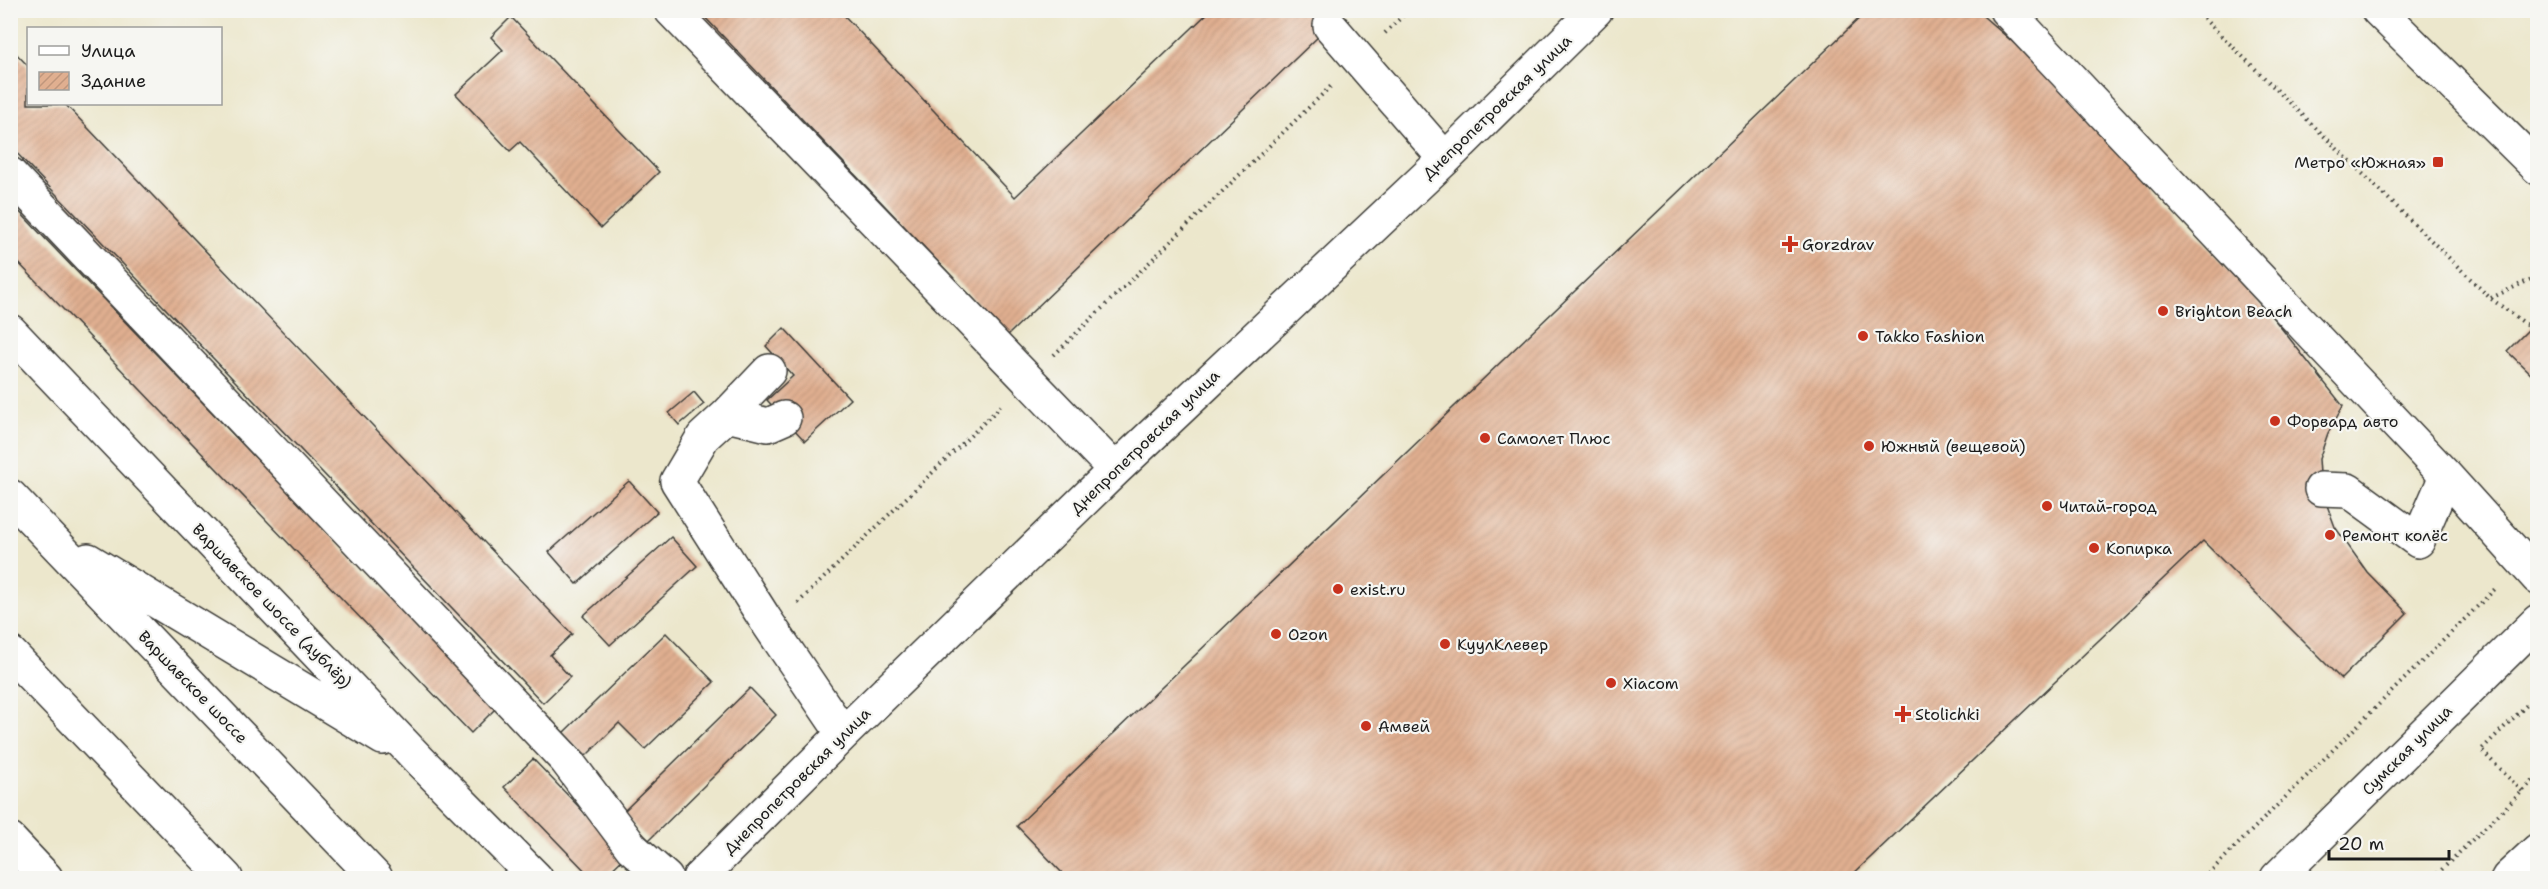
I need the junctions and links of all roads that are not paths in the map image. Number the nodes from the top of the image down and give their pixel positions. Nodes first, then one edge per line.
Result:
1 (671, 10) edge
2 (1596, 10) edge
3 (2006, 10) edge
4 (2378, 10) edge
5 (1330, 26) dead end
6 (1444, 159) junction
7 (2538, 168) edge
8 (10, 174) edge
9 (10, 331) edge
10 (769, 371) dead end
11 (727, 415) junction
12 (784, 418) dead end
13 (1115, 470) junction
14 (2446, 476) junction
15 (2321, 489) dead end
16 (10, 496) edge
17 (50, 538) junction
18 (2538, 578) edge
19 (2538, 621) edge
20 (10, 653) edge
21 (843, 734) junction
22 (419, 760) junction
23 (10, 840) edge
24 (2538, 850) edge
25 (46, 879) edge
26 (226, 879) edge
27 (376, 879) edge
28 (536, 879) edge
29 (666, 879) edge
30 (699, 879) edge
31 (2277, 879) edge
32 (2508, 879) edge

1 - 13 main road
2 - 6 main road, Днепропетровская улица
3 - 14 main road
4 - 7 main road
5 - 6 main road
6 - 13 main road, Днепропетровская улица
8 - 29 main road
9 - 22 main road, Варшавское шоссе (дублёр)
10 - 11 main road
11 - 12 main road
11 - 21 main road
13 - 21 main road, Днепропетровская улица
14 - 15 main road
14 - 18 main road
16 - 17 main road, Варшавское шоссе
17 - 22 main road
17 - 27 main road, Варшавское шоссе
19 - 31 main road, Сумская улица
20 - 26 main road
21 - 30 main road, Днепропетровская улица
22 - 28 main road, Варшавское шоссе (дублёр)
23 - 25 main road
24 - 32 main road

